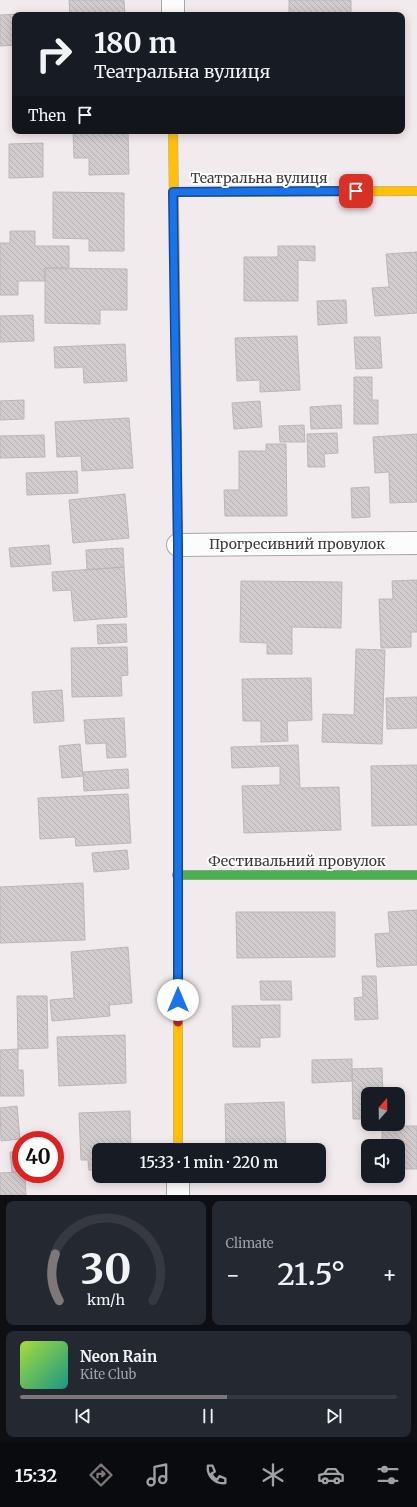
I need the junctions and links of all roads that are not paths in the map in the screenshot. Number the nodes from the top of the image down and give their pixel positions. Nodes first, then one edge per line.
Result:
1 (173, 0) edge
2 (173, 12) edge
3 (173, 134) edge
4 (417, 191) edge
5 (173, 192) junction
6 (417, 543) edge
7 (178, 545) junction
8 (177, 875) junction
9 (417, 875) edge
10 (178, 1143) edge
11 (178, 1183) edge
12 (178, 1195) edge

1 - 2 street
3 - 5 street
4 - 5 street, Театральна вулиця
5 - 7 street
6 - 7 street, Прогресивний провулок
7 - 8 street
8 - 9 street, Фестивальний провулок
8 - 10 street
11 - 12 street

